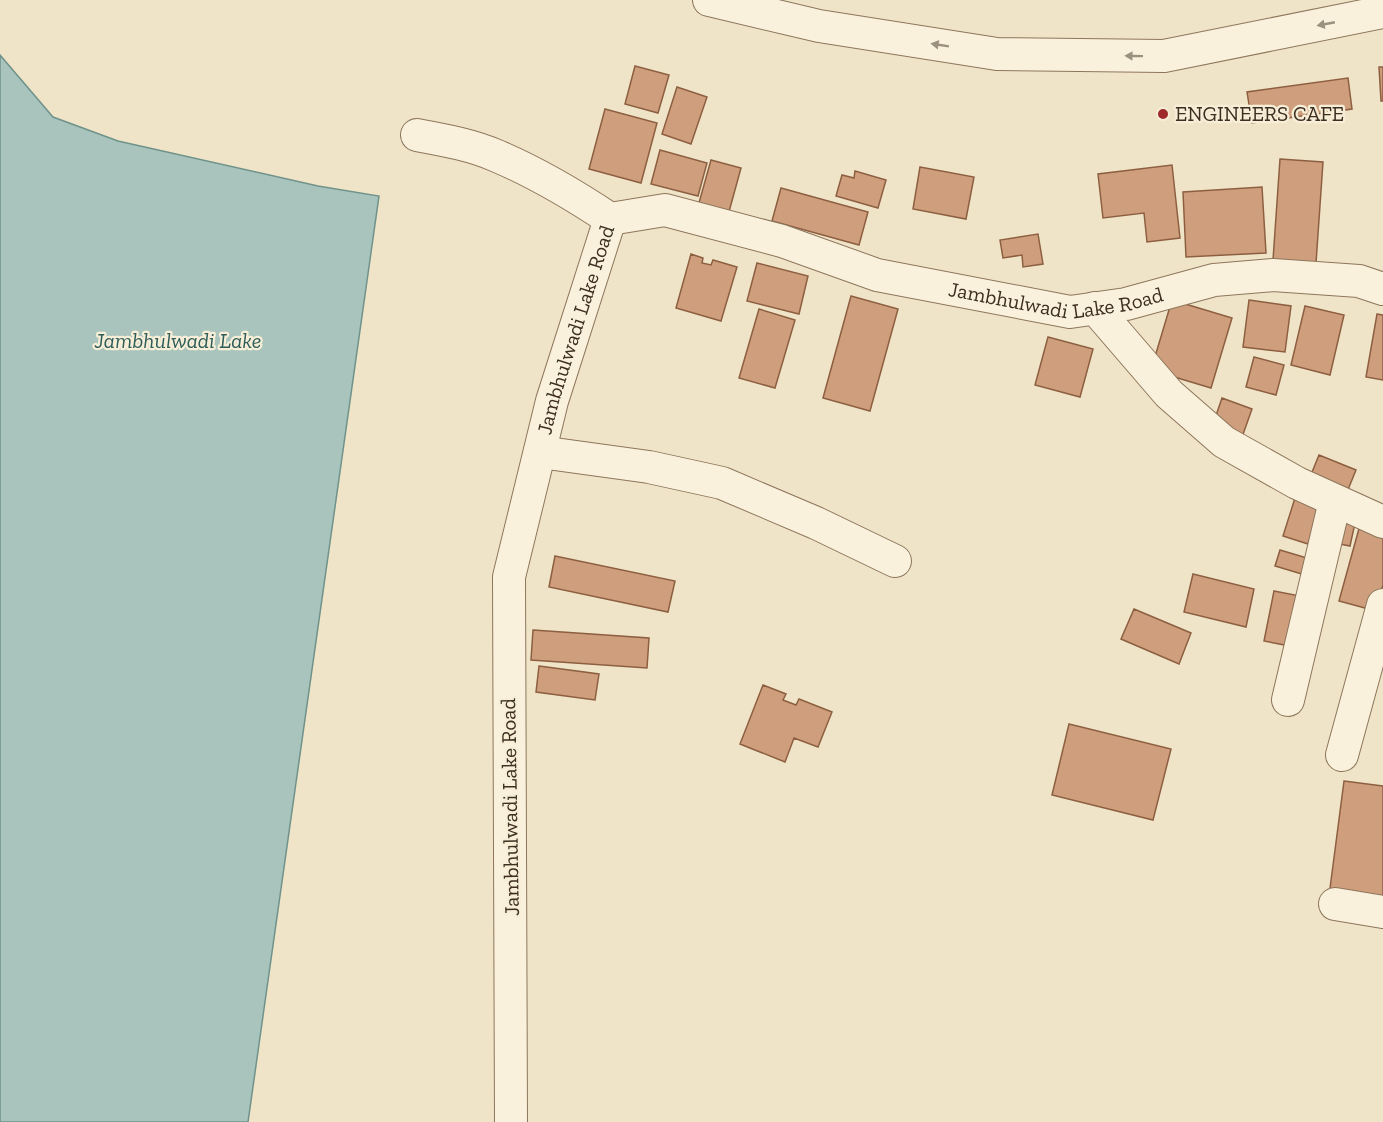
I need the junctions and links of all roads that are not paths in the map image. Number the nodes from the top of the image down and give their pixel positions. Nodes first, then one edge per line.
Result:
1 (709, 0) edge
2 (1383, 12) edge
3 (417, 135) dead end
4 (610, 219) junction
5 (1383, 289) edge
6 (1095, 308) junction
7 (540, 453) junction
8 (1335, 501) junction
9 (1383, 522) edge
10 (896, 561) dead end
11 (1383, 605) edge
12 (1288, 700) dead end
13 (1342, 755) dead end
14 (1335, 904) dead end
15 (1383, 912) edge
16 (511, 1122) edge

2 -> 1 street
3 - 4 street
4 - 6 street, Jambhulwadi Lake Road
4 - 7 street, Jambhulwadi Lake Road
5 - 6 street, Jambhulwadi Lake Road
6 - 8 street
7 - 10 street
7 - 16 street, Jambhulwadi Lake Road
8 - 9 street
8 - 12 street
11 - 13 street
14 - 15 street

